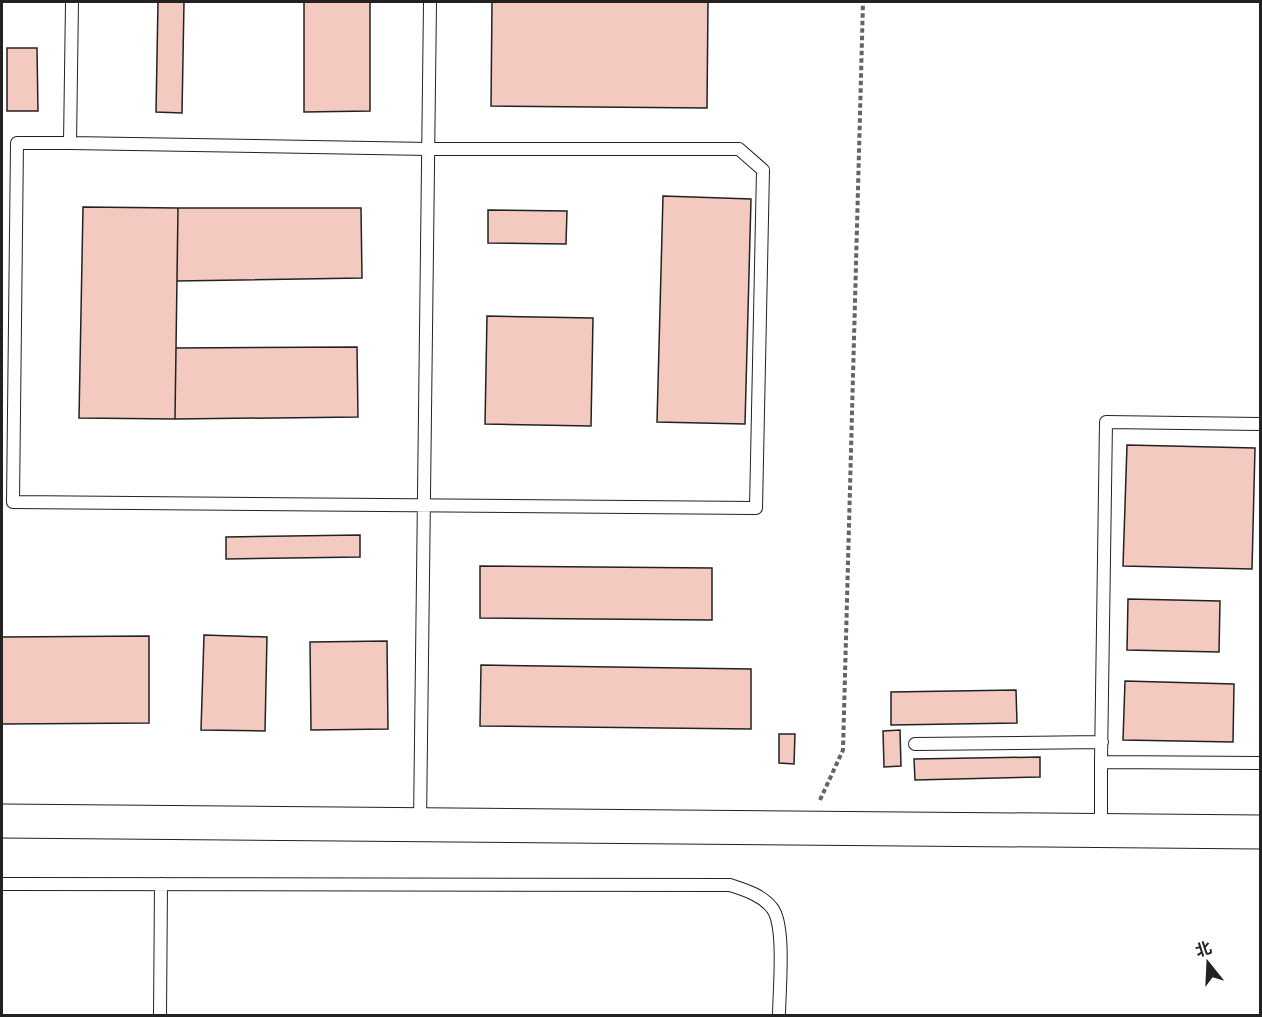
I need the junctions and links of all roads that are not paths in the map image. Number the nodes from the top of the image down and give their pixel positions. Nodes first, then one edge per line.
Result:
1 (72, 2) edge
2 (430, 2) edge
3 (70, 143) junction
4 (429, 149) junction
5 (1260, 424) edge
6 (424, 505) junction
7 (1102, 742) junction
8 (915, 744) dead end
9 (1101, 762) junction
10 (1260, 763) edge
11 (2, 821) edge
12 (420, 824) junction
13 (1101, 831) junction
14 (1260, 832) edge
15 (2, 884) edge
16 (161, 884) junction
17 (160, 1016) edge
18 (778, 1016) edge

1 - 3 lane
2 - 4 lane
3 - 4 lane
3 - 6 lane
4 - 6 lane
4 - 6 lane
5 - 7 lane
6 - 12 lane
7 - 8 lane
7 - 9 lane
9 - 10 lane
9 - 13 lane
11 - 12 street
12 - 13 street
13 - 14 street
15 - 16 lane
16 - 17 lane
16 - 18 lane

